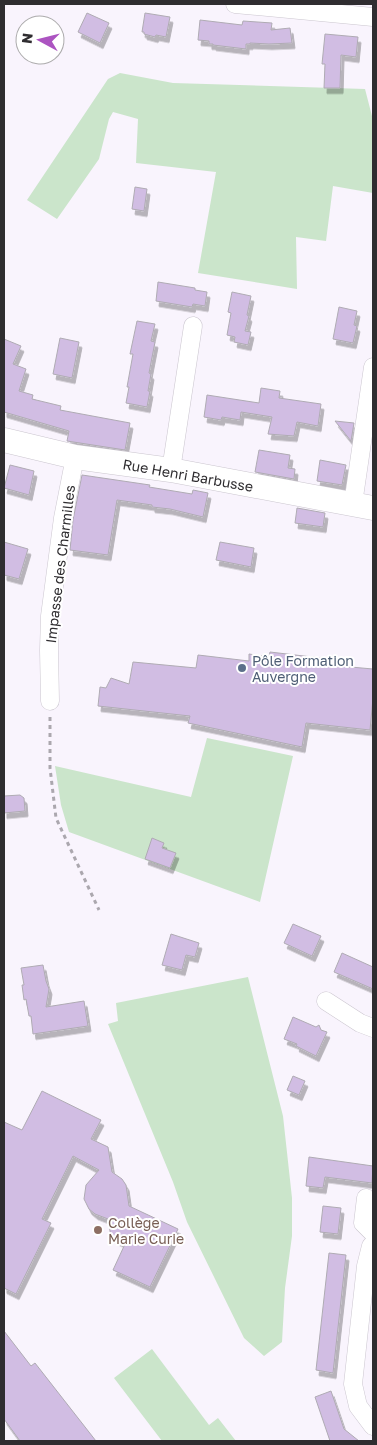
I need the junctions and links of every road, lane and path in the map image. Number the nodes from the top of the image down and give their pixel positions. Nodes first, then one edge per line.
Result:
1 (235, 4) edge
2 (373, 18) edge
3 (193, 326) dead end
4 (373, 367) edge
5 (4, 440) edge
6 (75, 456) junction
7 (171, 470) junction
8 (363, 506) edge
9 (50, 701) joint
10 (99, 910) dead end
11 (326, 1001) dead end
12 (373, 1028) edge
13 (366, 1198) dead end
14 (373, 1233) edge
15 (373, 1244) edge
16 (373, 1426) edge

1 - 2 street
3 - 7 street
4 - 8 street
5 - 6 street, Rue Henri Barbusse
6 - 7 street, Rue Henri Barbusse
6 - 9 street, Impasse des Charmilles
7 - 8 street, Rue Henri Barbusse
9 - 10 path
11 - 12 street
13 - 14 street
15 - 16 street

